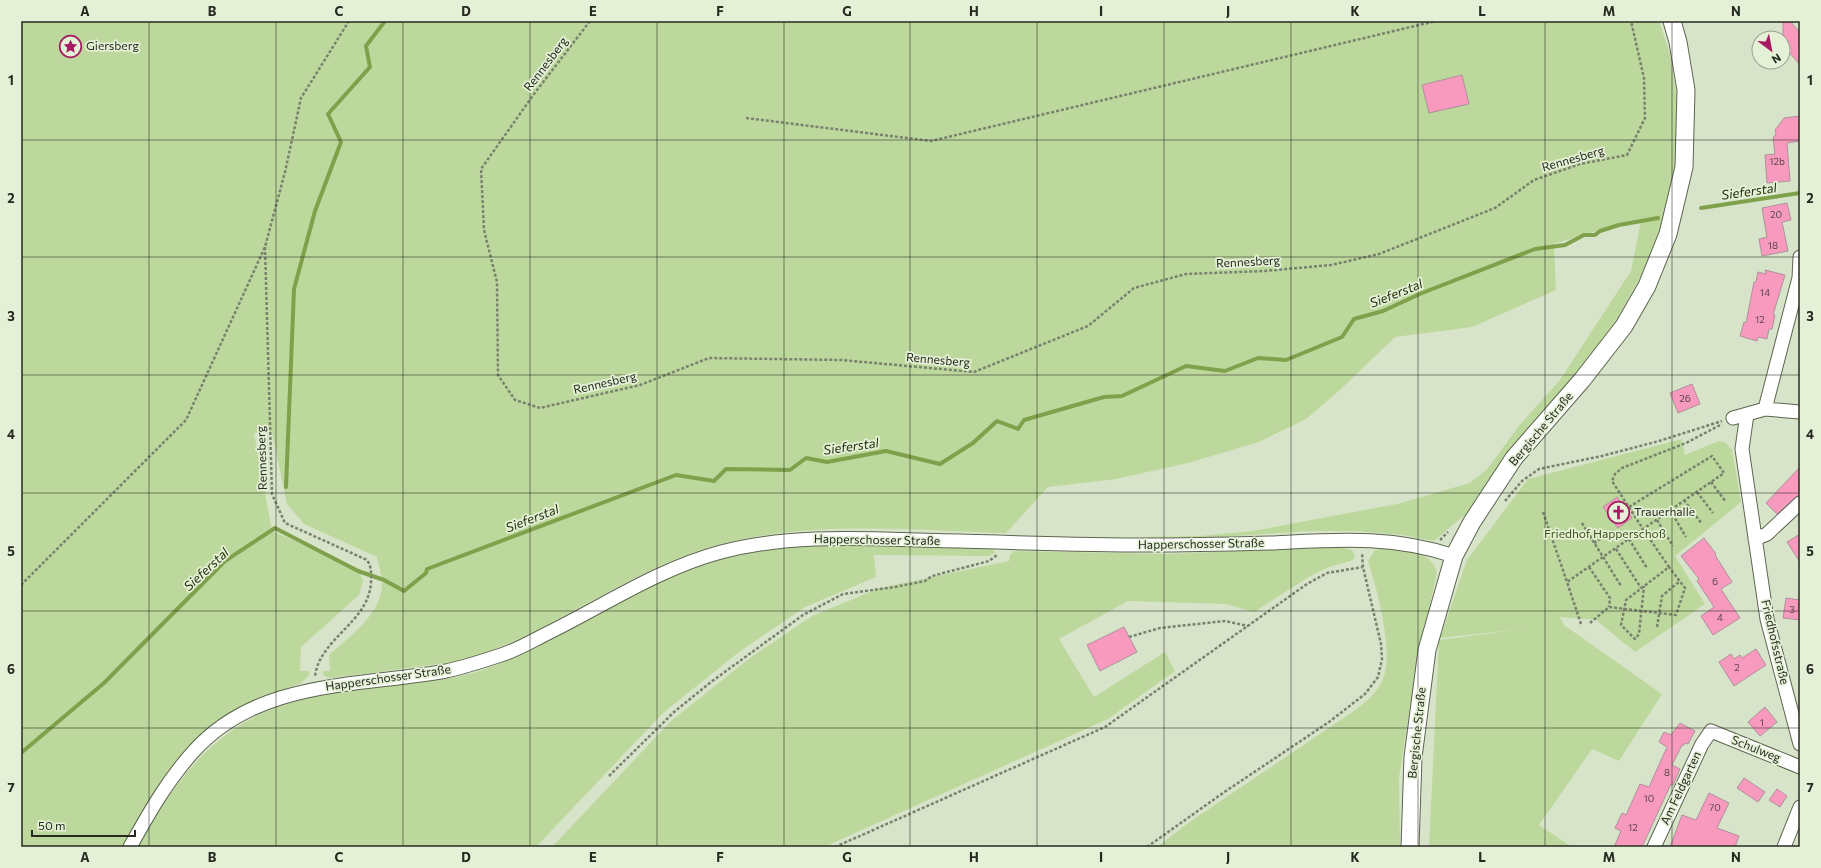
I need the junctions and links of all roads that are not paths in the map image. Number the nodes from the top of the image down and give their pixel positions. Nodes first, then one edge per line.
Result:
1 (1672, 21) edge
2 (1800, 257) edge
3 (1766, 410) junction
4 (1800, 412) edge
5 (1747, 414) junction
6 (1733, 418) road end
7 (1800, 503) edge
8 (1755, 539) junction
9 (1454, 556) junction
10 (1711, 731) joint
11 (1800, 744) edge
12 (1800, 767) edge
13 (1800, 807) edge
14 (130, 847) edge
15 (1410, 847) edge
16 (1654, 847) edge
17 (1784, 847) edge

1 - 9 main road, Bergische Straße
2 - 3 street
3 - 4 street
3 - 5 street
5 - 6 street
5 - 8 street, Friedhofsstraße
7 - 8 street
8 - 11 street, Friedhofsstraße
9 - 14 street, Happerschosser Straße
9 - 15 main road, Bergische Straße
10 - 12 street, Schulweg
10 - 16 street, Am Feldgarten
13 - 17 street

